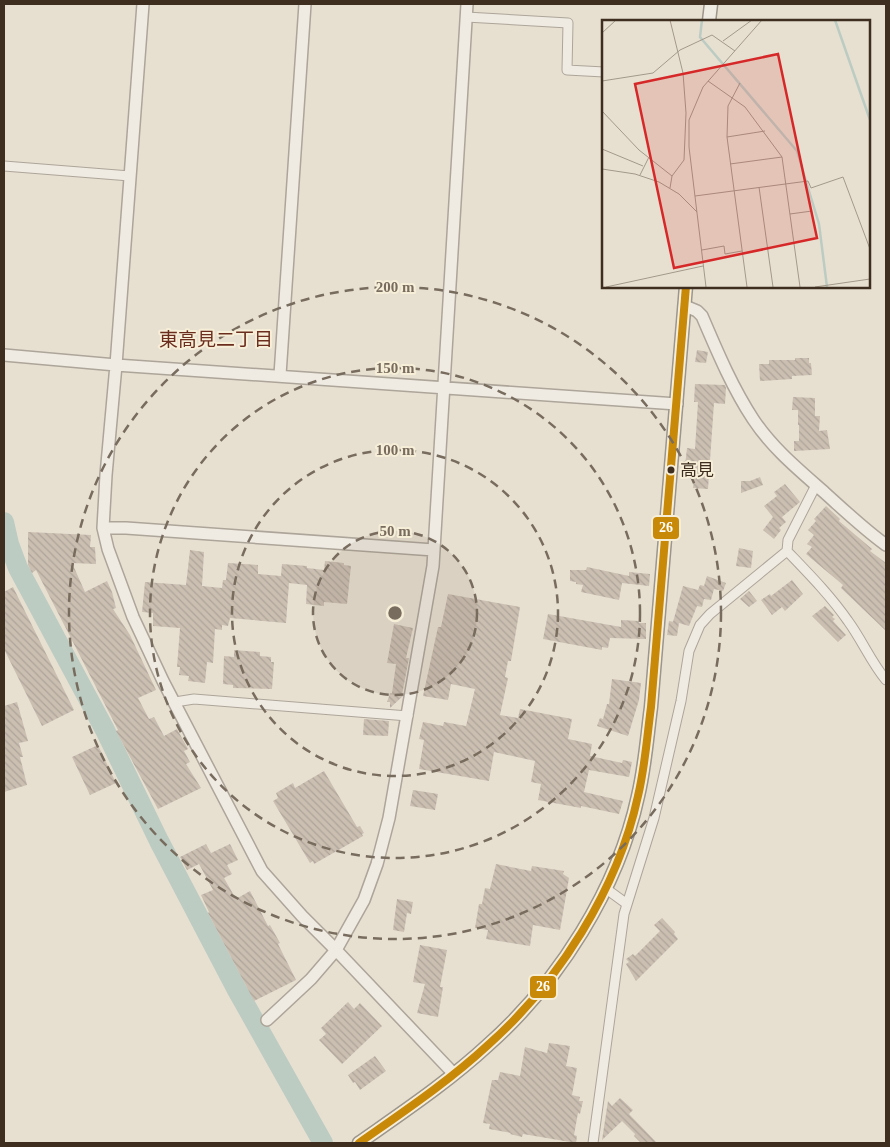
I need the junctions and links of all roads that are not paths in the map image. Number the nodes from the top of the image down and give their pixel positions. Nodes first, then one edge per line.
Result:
1 (143, 4) edge
2 (305, 4) edge
3 (467, 4) edge
4 (711, 4) edge
5 (466, 17) junction
6 (709, 20) edge
7 (602, 72) edge
8 (4, 166) edge
9 (130, 176) junction
10 (686, 288) edge
11 (685, 306) junction
12 (4, 355) edge
13 (116, 365) junction
14 (280, 376) junction
15 (444, 387) junction
16 (677, 404) junction
17 (816, 485) junction
18 (104, 528) junction
19 (886, 545) edge
20 (434, 550) junction
21 (786, 551) junction
22 (886, 680) edge
23 (175, 702) junction
24 (408, 716) junction
25 (605, 888) junction
26 (627, 904) junction
27 (336, 950) junction
28 (267, 1020) dead end
29 (454, 1074) junction
30 (359, 1143) edge
31 (593, 1143) edge

1 - 9 street
2 - 14 street
3 - 5 street
4 - 6 main road
5 - 7 street
5 - 15 street
8 - 9 street
9 - 13 street
10 - 11 main road
11 - 16 main road
11 - 17 street
12 - 13 street
13 - 14 street
13 - 18 street
14 - 15 street
15 - 16 street
15 - 20 street
16 - 25 main road
17 - 19 street
17 - 21 street
18 - 20 street
18 - 23 street
20 - 24 street
21 - 22 street
21 - 26 street
23 - 24 street
23 - 27 street
24 - 27 street
25 - 26 street
25 - 29 main road
26 - 31 street
27 - 28 street
27 - 29 street
29 - 30 main road

